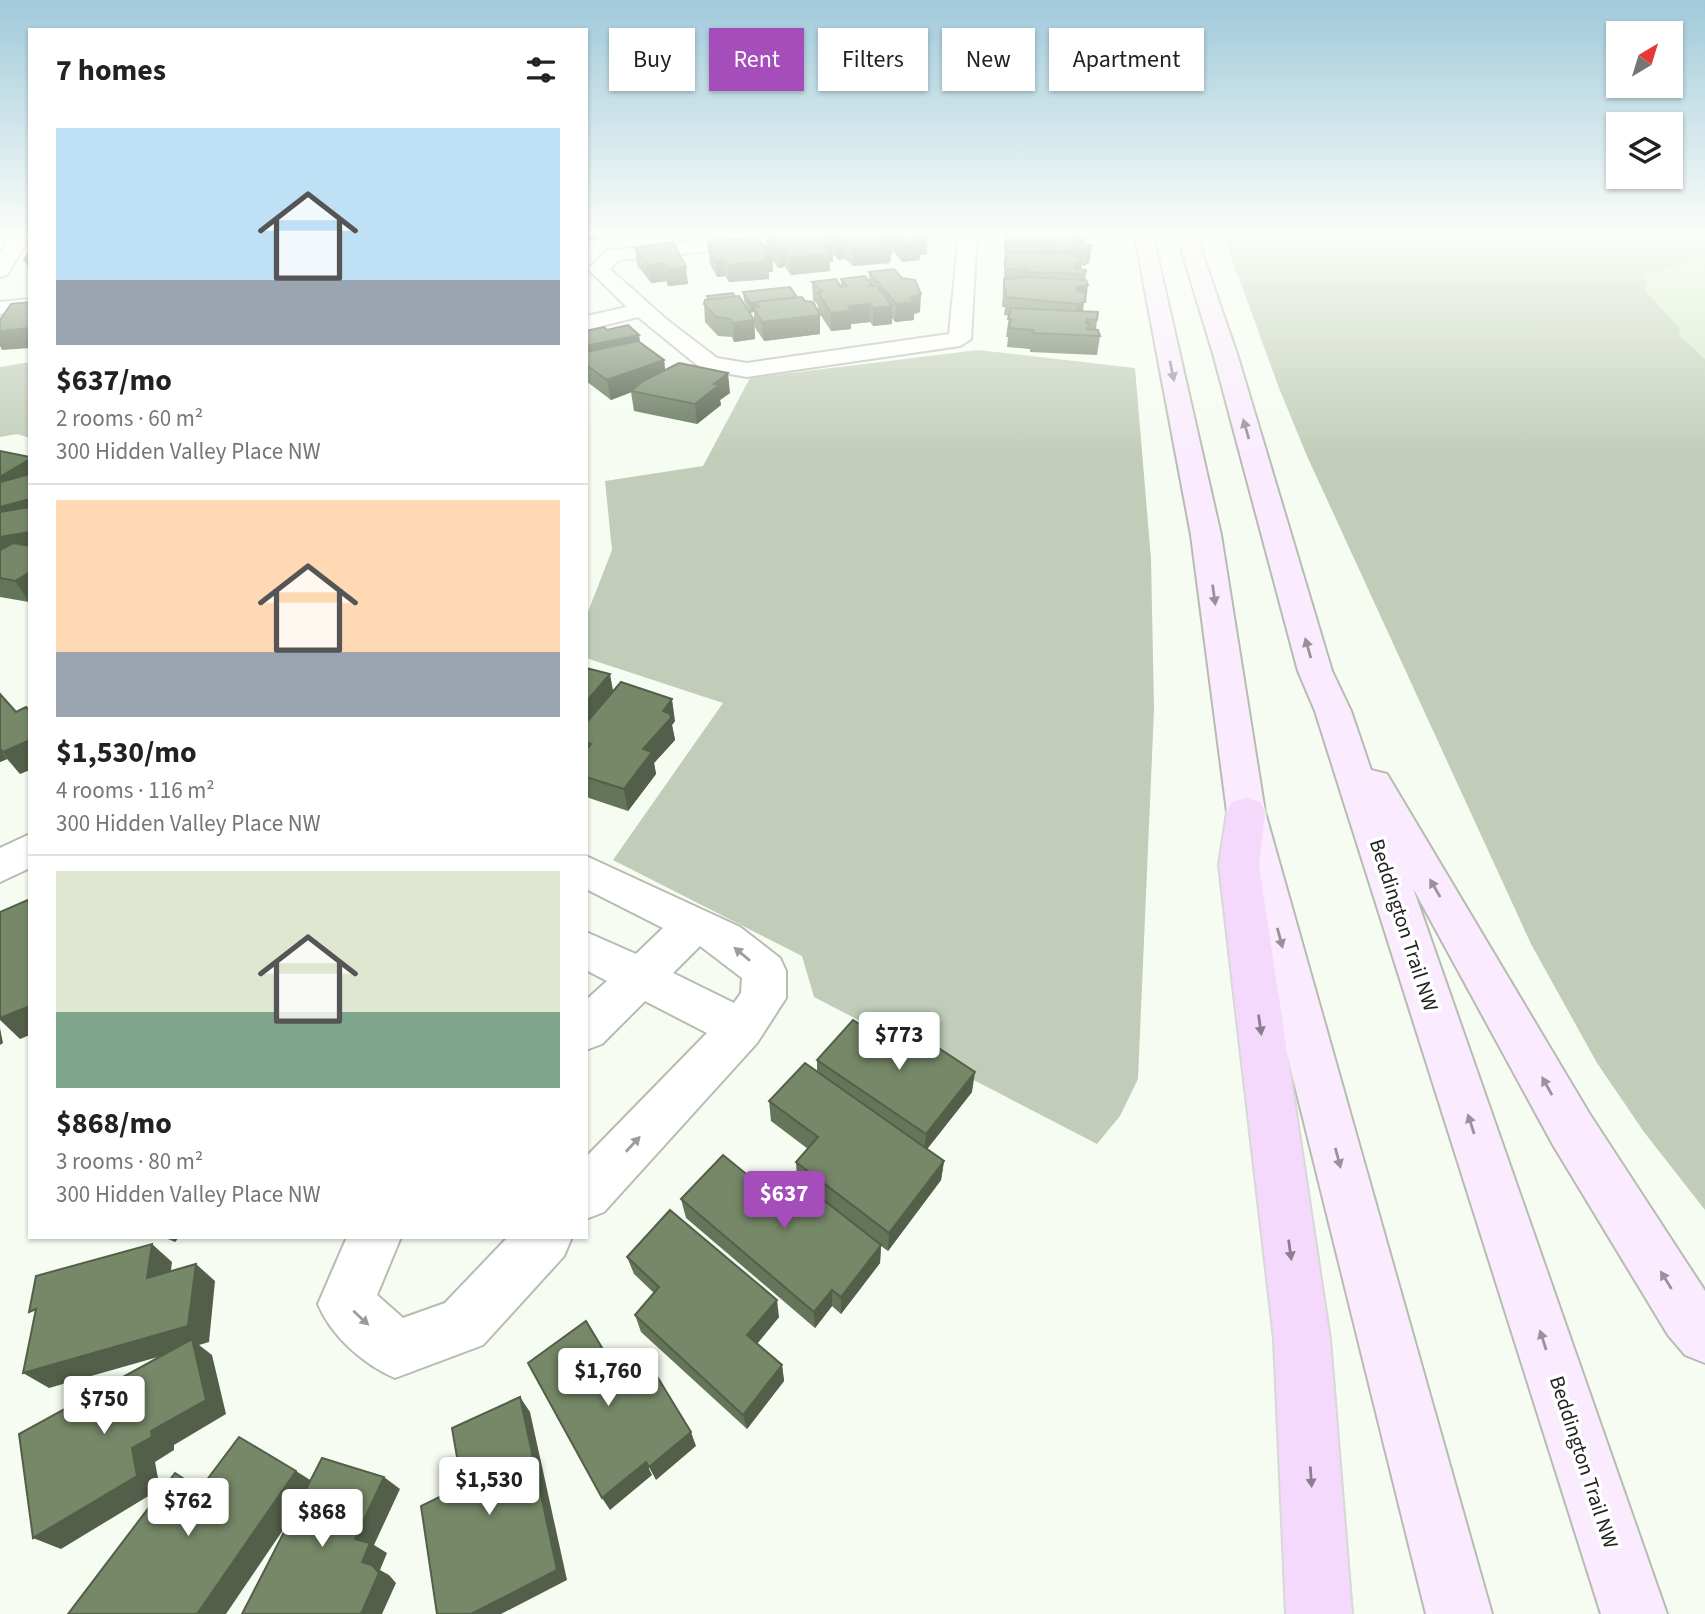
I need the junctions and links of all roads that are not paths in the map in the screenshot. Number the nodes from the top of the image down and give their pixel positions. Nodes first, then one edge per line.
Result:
1 (640, 307) edge
2 (962, 307) edge
3 (1159, 307) edge
4 (1210, 307) edge
5 (650, 317) junction
6 (588, 323) edge
7 (588, 340) edge
8 (1333, 711) junction
9 (1246, 811) junction
10 (28, 850) edge
11 (0, 867) edge
12 (588, 873) edge
13 (695, 924) junction
14 (588, 949) edge
15 (642, 977) junction
16 (588, 1028) edge
17 (741, 1029) junction
18 (588, 1192) edge
19 (373, 1239) edge
20 (543, 1239) edge
21 (1705, 1335) edge
22 (1320, 1614) edge
23 (1459, 1614) edge
24 (1634, 1614) edge

1 - 5 street
2 - 5 street
3 -> 9 main road
8 -> 4 main road, Beddington Trail NW
5 - 6 street
5 - 7 street
21 -> 8 main road
24 -> 8 main road, Beddington Trail NW
9 -> 22 main road
9 -> 23 main road
10 - 11 street
12 - 13 street
13 - 15 street
17 -> 13 street
14 - 15 street
15 - 16 street
15 - 17 street
18 -> 17 street
19 -> 20 street

